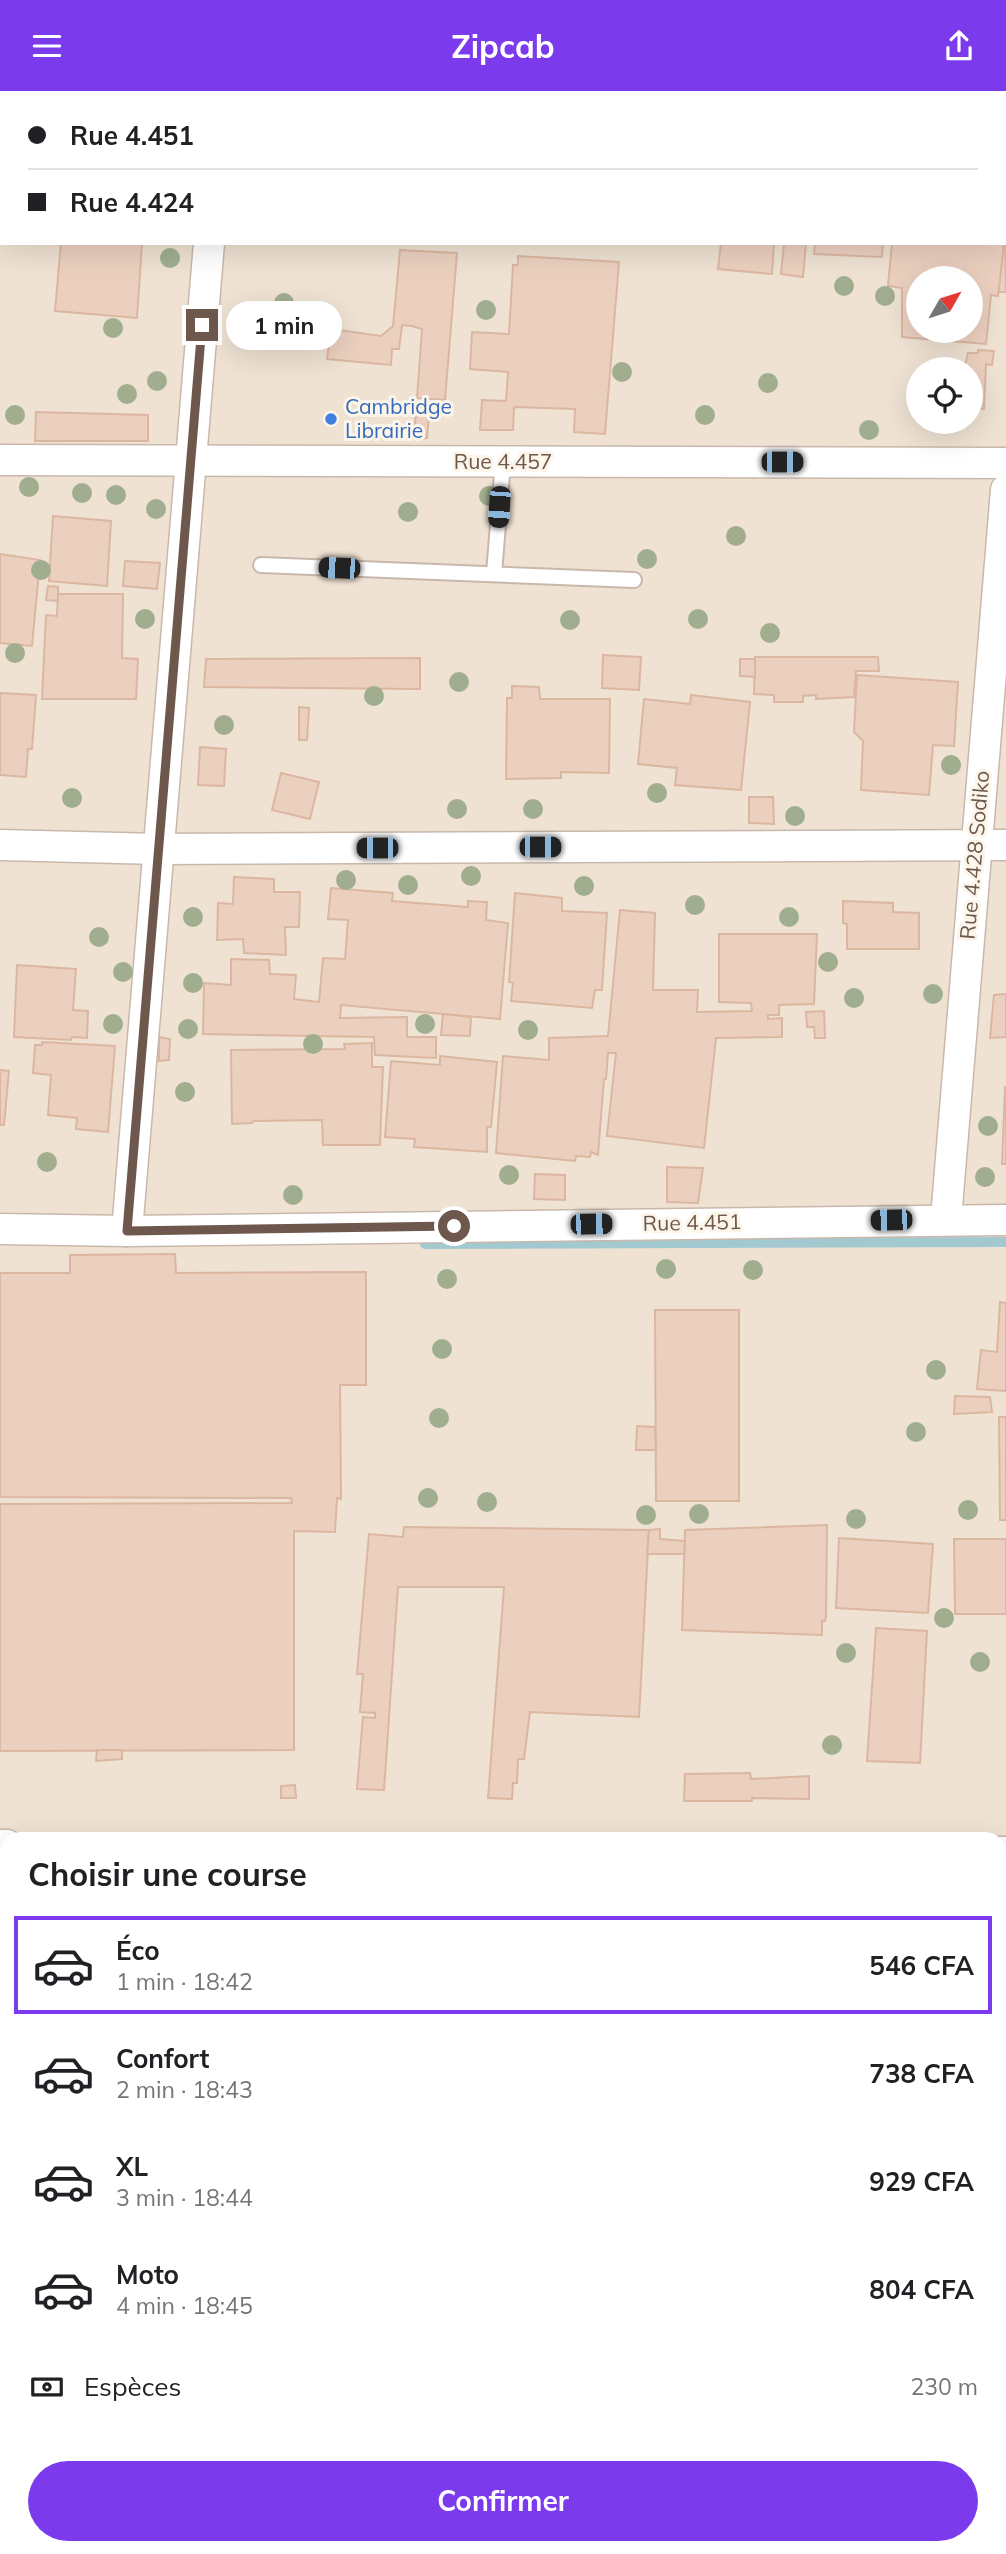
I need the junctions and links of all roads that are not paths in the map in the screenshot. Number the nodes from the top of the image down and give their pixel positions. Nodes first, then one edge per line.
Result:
1 (209, 245) edge
2 (0, 460) edge
3 (190, 462) junction
4 (503, 462) junction
5 (1006, 463) edge
6 (1006, 490) edge
7 (261, 565) dead end
8 (494, 574) junction
9 (634, 580) dead end
10 (0, 845) edge
11 (975, 845) junction
12 (1006, 845) edge
13 (159, 849) junction
14 (946, 1219) junction
15 (1006, 1220) edge
16 (0, 1229) edge
17 (127, 1231) junction

1 - 3 street
2 - 3 street, Rue 4.457
3 - 4 street, Rue 4.457
3 - 13 street
4 - 5 street, Rue 4.457
4 - 8 lane
6 - 11 street, Rue 4.428 Sodiko
7 - 8 lane
8 - 9 lane
10 - 13 street
11 - 12 street
11 - 13 street
11 - 14 street, Rue 4.428 Sodiko
13 - 17 street
14 - 15 street, Rue 4.451
14 - 17 street, Rue 4.451
16 - 17 street, Rue 4.451

